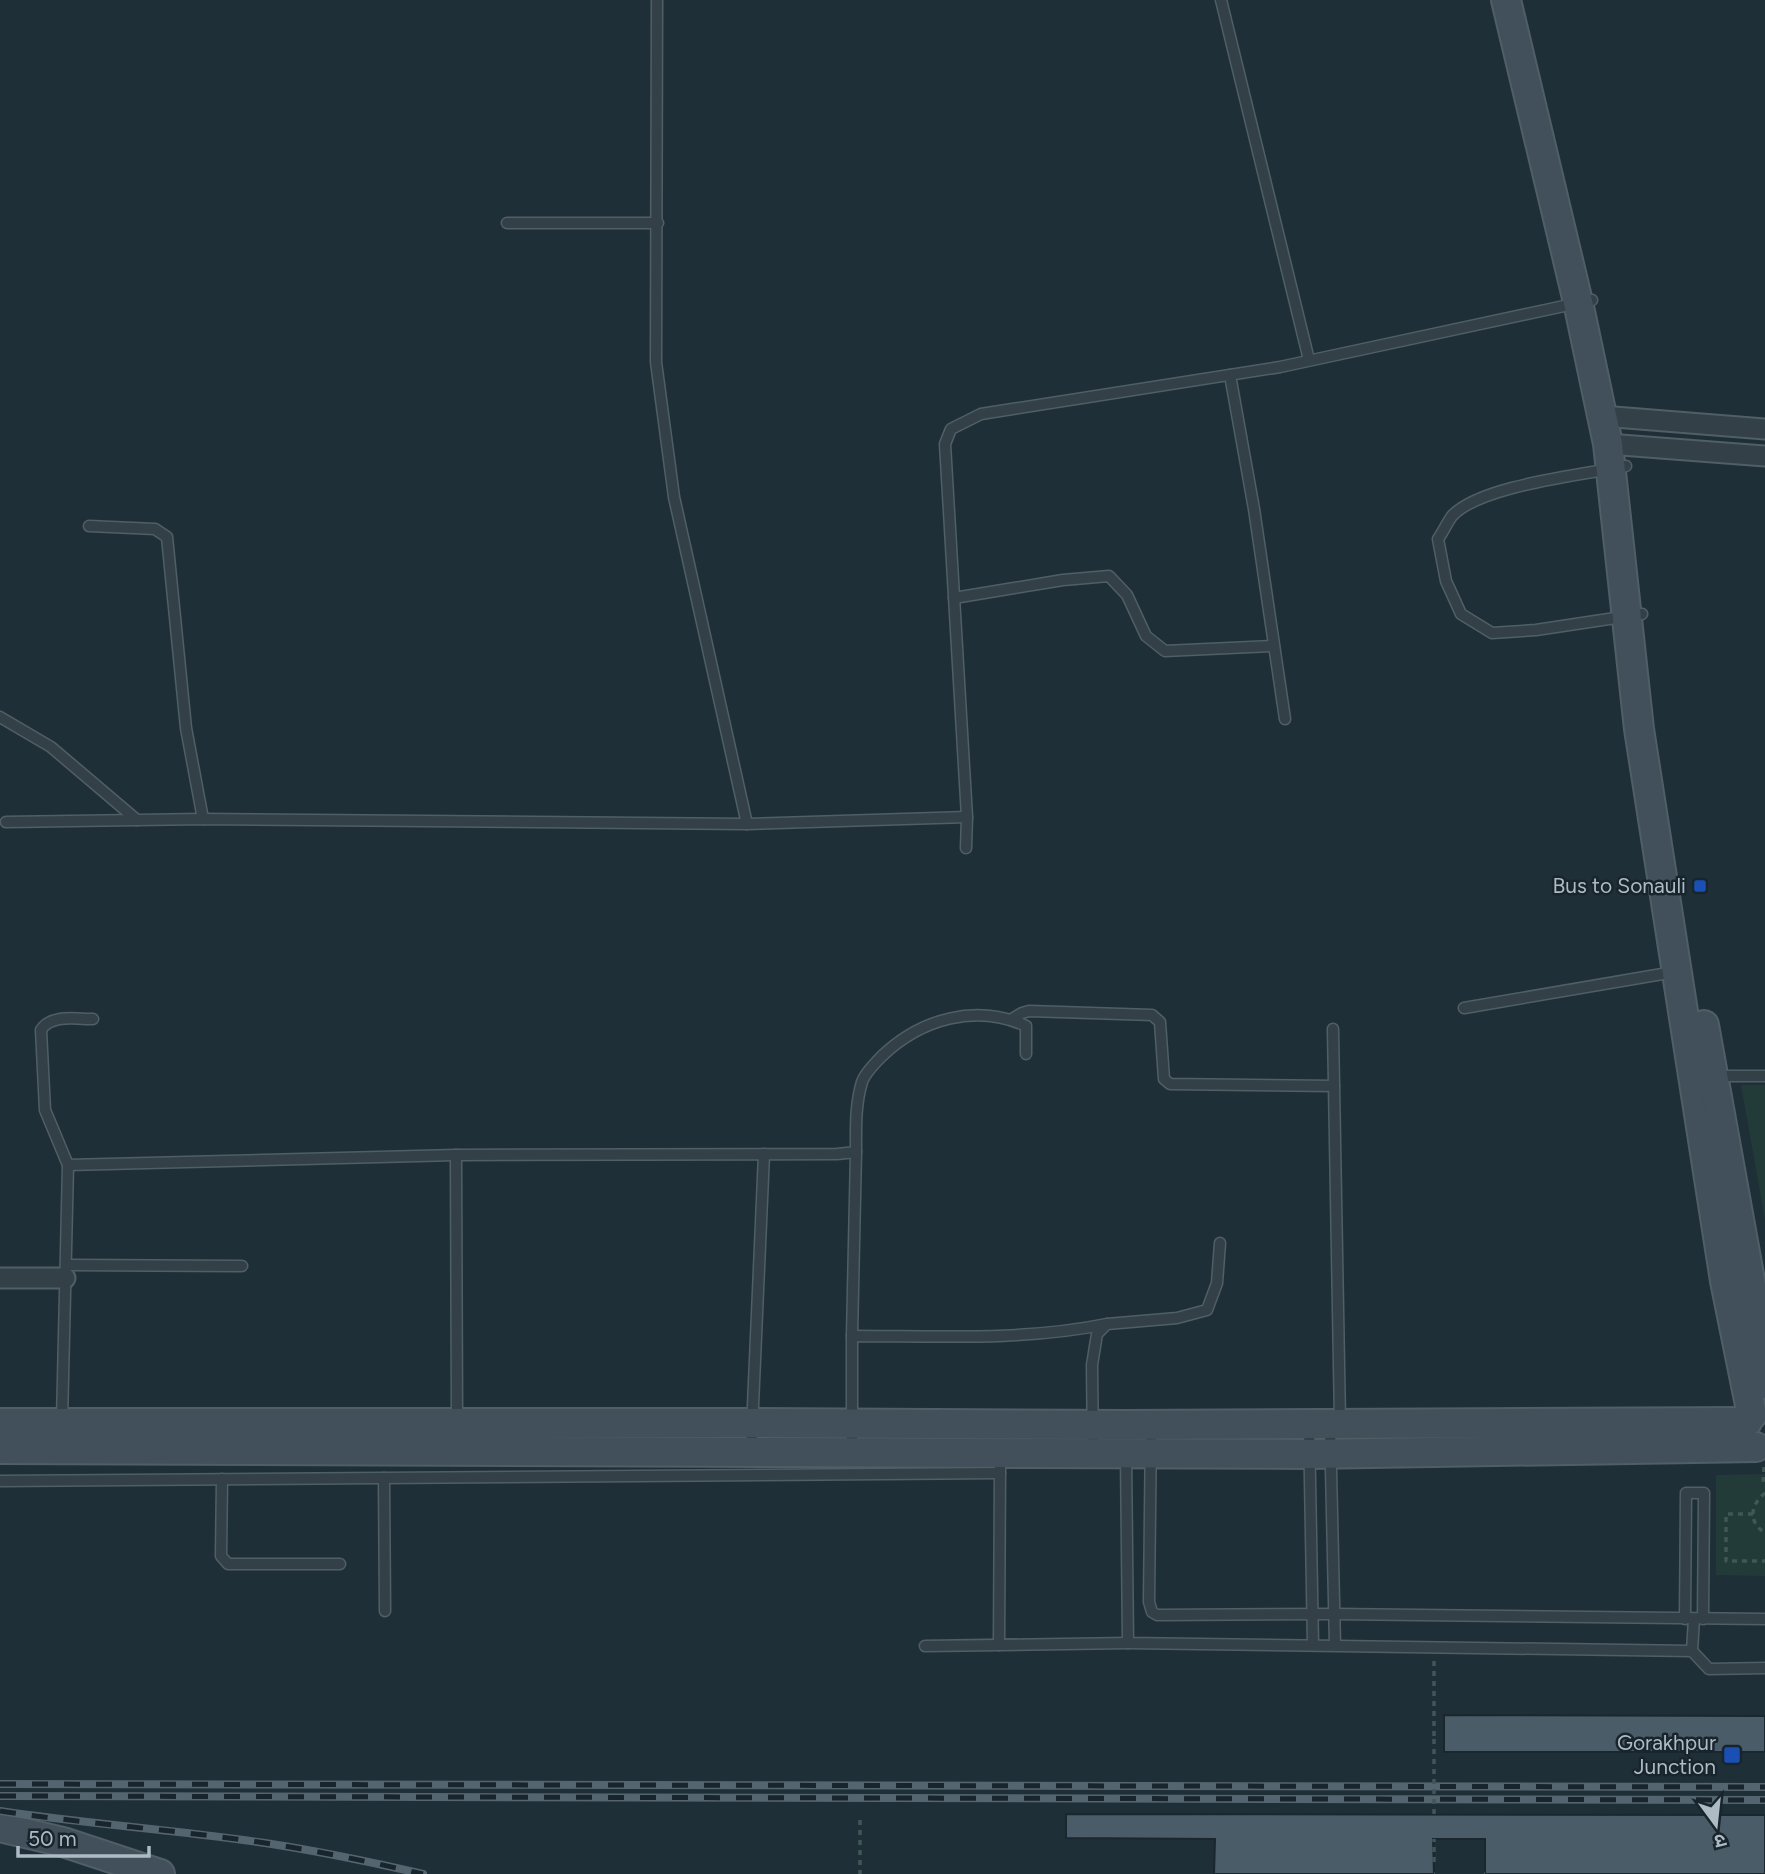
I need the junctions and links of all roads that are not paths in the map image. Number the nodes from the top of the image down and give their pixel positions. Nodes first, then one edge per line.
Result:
1 (657, 0) edge
2 (1221, 0) edge
3 (1506, 0) edge
4 (1521, 0) edge
5 (507, 223) dead end
6 (658, 223) junction
7 (1585, 301) junction
8 (1309, 360) junction
9 (1230, 375) junction
10 (1610, 416) junction
11 (1765, 429) edge
12 (1617, 456) junction
13 (1765, 456) edge
14 (89, 526) dead end
15 (954, 598) junction
16 (1634, 615) junction
17 (1274, 646) junction
18 (0, 717) edge
19 (1285, 719) dead end
20 (967, 817) junction
21 (203, 819) junction
22 (137, 820) junction
23 (6, 822) dead end
24 (747, 824) junction
25 (966, 848) dead end
26 (1677, 972) junction
27 (1464, 1008) dead end
28 (93, 1019) dead end
29 (1012, 1019) junction
30 (1333, 1029) dead end
31 (1026, 1054) dead end
32 (1765, 1076) edge
33 (1703, 1077) junction
34 (1334, 1086) junction
35 (856, 1152) junction
36 (764, 1154) junction
37 (456, 1156) junction
38 (68, 1166) junction
39 (1220, 1243) dead end
40 (242, 1266) dead end
41 (66, 1271) junction
42 (0, 1279) edge
43 (1107, 1324) junction
44 (852, 1336) junction
45 (1765, 1384) edge
46 (0, 1423) edge
47 (752, 1423) junction
48 (852, 1424) junction
49 (1326, 1424) junction
50 (1093, 1425) junction
51 (1757, 1429) edge
52 (62, 1437) junction
53 (457, 1437) junction
54 (1134, 1439) junction
55 (0, 1449) edge
56 (751, 1452) junction
57 (852, 1452) junction
58 (1093, 1453) junction
59 (1320, 1454) junction
60 (1000, 1463) junction
61 (384, 1478) junction
62 (222, 1479) junction
63 (0, 1481) edge
64 (340, 1564) dead end
65 (385, 1611) dead end
66 (1313, 1614) junction
67 (1334, 1614) junction
68 (1694, 1619) junction
69 (1765, 1619) edge
70 (1128, 1643) junction
71 (999, 1645) junction
72 (1313, 1645) junction
73 (1335, 1645) junction
74 (925, 1646) dead end
75 (1692, 1651) junction
76 (1765, 1668) edge
77 (0, 1827) edge
78 (160, 1874) edge

1 - 6 lane
2 - 8 lane
3 - 7 street
4 - 7 street
5 - 6 lane
6 - 24 lane
7 - 8 lane
7 - 10 street
8 - 9 lane
9 - 15 lane
9 - 17 lane
10 - 11 street
10 - 12 street
12 - 13 street
12 - 16 street
12 - 16 lane
14 - 21 lane
15 - 17 lane
15 - 20 lane
16 - 26 street
16 - 33 street
17 - 19 lane
18 - 22 lane
20 - 24 lane
20 - 25 lane
21 - 22 lane
21 - 24 lane
22 - 23 lane
26 - 27 lane
26 - 33 street
28 - 38 lane
29 - 31 lane
29 - 34 lane
29 - 35 lane
30 - 34 lane
32 - 33 lane
33 - 45 street
33 - 51 street
34 - 49 lane
35 - 36 lane
35 - 44 lane
36 - 37 lane
36 - 47 lane
37 - 38 lane
37 - 53 lane
38 - 41 lane
39 - 43 lane
40 - 41 lane
41 - 42 street
41 - 52 lane
43 - 44 lane
43 - 50 lane
44 - 48 lane
46 - 52 street
47 - 48 street
47 - 53 street
47 - 56 lane
48 - 50 street
48 - 57 lane
49 - 51 street
49 - 54 street
49 - 59 lane
49 - 59 lane
50 - 54 street
50 - 58 lane
51 - 59 street
52 - 53 street
52 - 55 street
53 - 56 street
54 - 58 street
54 - 59 street
54 - 66 lane
54 - 70 lane
56 - 57 street
57 - 60 street
58 - 60 street
59 - 66 lane
59 - 67 lane
60 - 61 lane
60 - 71 lane
61 - 62 lane
61 - 65 lane
62 - 63 lane
62 - 64 lane
66 - 67 lane
66 - 72 lane
67 - 68 lane
67 - 73 lane
68 - 68 lane
68 - 69 lane
68 - 75 lane
70 - 71 lane
70 - 72 lane
71 - 74 lane
72 - 73 lane
73 - 75 lane
75 - 76 lane
77 - 78 street

